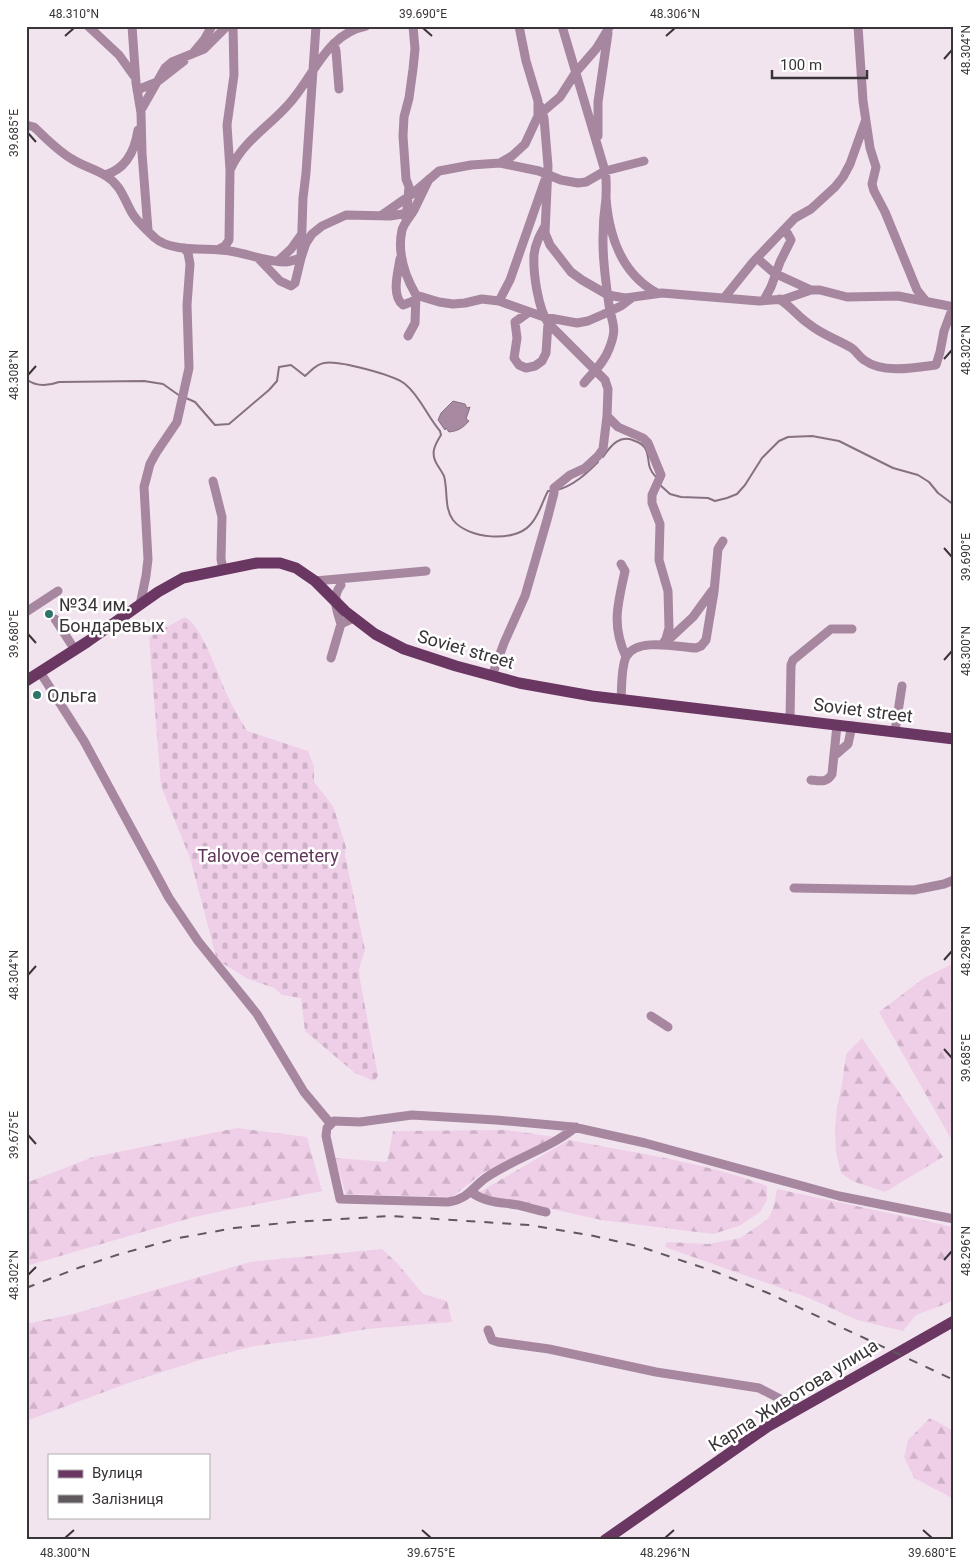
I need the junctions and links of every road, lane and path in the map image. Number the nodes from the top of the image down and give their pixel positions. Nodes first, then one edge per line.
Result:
1 (88, 26) edge
2 (132, 26) edge
3 (212, 26) edge
4 (227, 26) edge
5 (233, 26) edge
6 (316, 26) edge
7 (366, 26) edge
8 (413, 26) edge
9 (519, 26) edge
10 (562, 26) edge
11 (610, 28) edge
12 (858, 28) edge
13 (334, 43) junction
14 (191, 56) junction
15 (313, 69) junction
16 (576, 72) junction
17 (135, 78) junction
18 (158, 81) junction
19 (339, 89) dead end
20 (137, 90) junction
21 (141, 111) junction
22 (540, 114) junction
23 (866, 118) junction
24 (26, 125) edge
25 (596, 141) junction
26 (644, 161) dead end
27 (500, 163) junction
28 (230, 170) junction
29 (604, 171) junction
30 (105, 175) junction
31 (547, 176) junction
32 (429, 179) junction
33 (409, 196) junction
34 (606, 198) junction
35 (382, 215) junction
36 (405, 222) junction
37 (545, 226) junction
38 (785, 229) junction
39 (148, 230) junction
40 (300, 235) junction
41 (184, 248) junction
42 (201, 249) junction
43 (219, 249) junction
44 (401, 254) junction
45 (258, 258) junction
46 (300, 258) junction
47 (757, 258) junction
48 (278, 260) junction
49 (190, 264) junction
50 (775, 274) junction
51 (811, 290) junction
52 (657, 293) junction
53 (608, 295) junction
54 (416, 297) junction
55 (633, 297) junction
56 (724, 298) junction
57 (779, 299) junction
58 (499, 300) junction
59 (764, 300) junction
60 (925, 300) junction
61 (954, 307) edge
62 (610, 311) junction
63 (529, 312) junction
64 (546, 320) junction
65 (408, 336) dead end
66 (596, 370) junction
67 (584, 383) dead end
68 (607, 416) junction
69 (214, 481) dead end
70 (723, 541) dead end
71 (621, 564) dead end
72 (223, 569) junction
73 (426, 571) dead end
74 (334, 578) junction
75 (315, 581) junction
76 (341, 585) dead end
77 (714, 588) junction
78 (58, 592) dead end
79 (332, 598) junction
80 (140, 605) junction
81 (26, 612) edge
82 (354, 618) junction
83 (55, 619) dead end
84 (341, 624) junction
85 (852, 629) dead end
86 (662, 645) junction
87 (75, 650) junction
88 (626, 657) junction
89 (331, 658) dead end
90 (40, 672) junction
91 (492, 676) junction
92 (26, 681) edge
93 (902, 686) dead end
94 (621, 699) junction
95 (790, 719) junction
96 (837, 725) junction
97 (852, 726) junction
98 (895, 731) junction
99 (954, 739) edge
100 (834, 756) junction
101 (811, 780) dead end
102 (954, 880) edge
103 (794, 888) dead end
104 (650, 1016) dead end
105 (668, 1026) dead end
106 (330, 1123) junction
107 (576, 1127) junction
108 (471, 1192) junction
109 (546, 1212) dead end
110 (954, 1220) edge
111 (954, 1321) edge
112 (488, 1330) dead end
113 (796, 1411) junction
114 (605, 1540) edge

1 - 17 street
2 - 17 street
3 - 14 street
4 - 14 street
5 - 28 street
6 - 15 street
7 - 13 street
8 - 33 street
9 - 22 street
10 - 16 street
11 - 16 street
11 - 25 street
12 - 23 street
13 - 15 street
13 - 19 street
14 - 18 street
15 - 28 street
15 - 40 street
16 - 22 street
16 - 25 street
17 - 20 street
18 - 20 street
18 - 21 street
20 - 21 street
21 - 30 street
21 - 39 street
22 - 27 street
22 - 31 street
23 - 38 street
23 - 60 street
24 - 30 street
25 - 29 street
26 - 29 street
27 - 31 street
27 - 32 street
28 - 43 street
29 - 31 street
29 - 34 street
30 - 39 street
31 - 37 street
31 - 58 street
32 - 33 street
32 - 36 street
33 - 35 street
33 - 36 street
34 - 52 street
34 - 53 street
35 - 36 street
35 - 36 street
35 - 46 street
36 - 44 street
37 - 53 street
37 - 64 street
38 - 47 street
38 - 50 street
39 - 41 street
40 - 46 street
40 - 48 street
41 - 42 street
41 - 49 street
42 - 43 street
42 - 49 street
43 - 45 street
44 - 54 street
44 - 54 street
45 - 46 street
45 - 48 street
46 - 48 street
47 - 50 street
47 - 56 street
49 - 80 street
50 - 51 street
50 - 59 street
51 - 57 street
51 - 60 street
52 - 55 street
52 - 56 street
53 - 55 street
53 - 62 street
54 - 58 street
54 - 65 street
55 - 62 street
56 - 59 street
57 - 59 street
57 - 61 street
58 - 63 street
60 - 61 street
62 - 64 street
62 - 66 street
63 - 64 street
63 - 64 street
64 - 66 street
66 - 67 street
66 - 68 street
68 - 86 street
68 - 91 street
69 - 72 street
70 - 77 street
71 - 88 street
72 - 75 main road, Soviet street
72 - 80 main road, Soviet street
73 - 74 street
74 - 75 street
74 - 79 street
75 - 79 main road, Soviet street
76 - 79 street
77 - 86 street
77 - 86 street
78 - 81 street
79 - 82 main road, Soviet street
79 - 84 street
80 - 87 main road, Soviet street
82 - 84 street
82 - 91 main road, Soviet street
83 - 87 street
84 - 89 street
85 - 95 street
86 - 88 street
87 - 90 main road, Soviet street
88 - 94 street
90 - 92 main road, Soviet street
90 - 106 street
91 - 94 main road, Soviet street
93 - 98 street
94 - 95 main road, Soviet street
95 - 96 main road, Soviet street
96 - 97 main road, Soviet street
96 - 100 street
97 - 98 main road, Soviet street
97 - 100 street
98 - 99 main road, Soviet street
100 - 101 street
102 - 103 street
104 - 105 street
106 - 107 street
106 - 108 street
107 - 108 street
107 - 110 street
108 - 109 street
111 - 113 main road, Карпа Животова улица
112 - 113 street
113 - 114 main road, Карпа Животова улица

